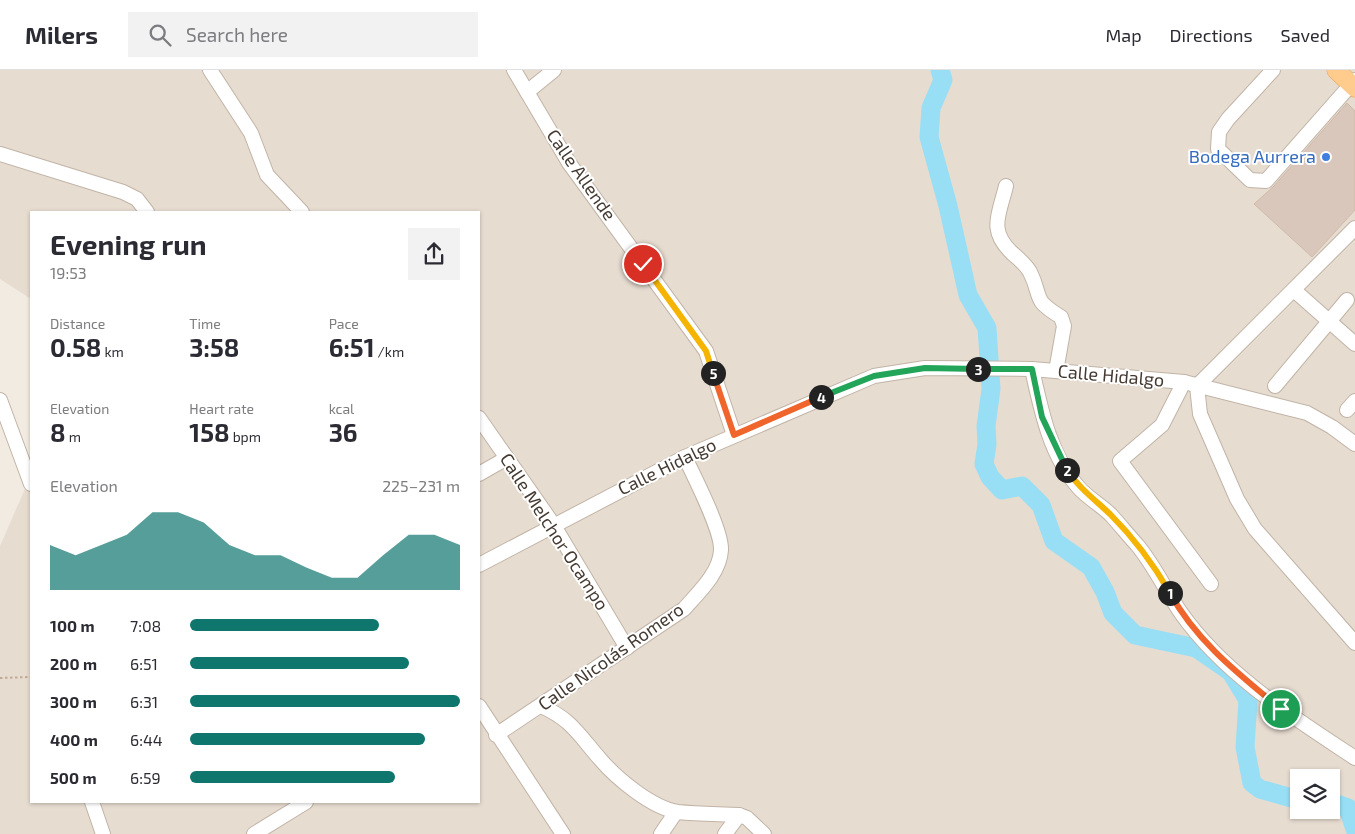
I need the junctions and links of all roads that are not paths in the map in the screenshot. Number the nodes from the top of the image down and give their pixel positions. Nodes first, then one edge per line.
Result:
1 (210, 70) edge
2 (514, 70) edge
3 (554, 70) edge
4 (1273, 70) edge
5 (1336, 70) edge
6 (1354, 85) edge
7 (527, 92) junction
8 (0, 154) edge
9 (1006, 186) dead end
10 (146, 211) edge
11 (301, 211) edge
12 (1355, 228) edge
13 (1294, 291) junction
14 (1348, 300) dead end
15 (1329, 323) junction
16 (1355, 344) edge
17 (1030, 369) junction
18 (1056, 371) junction
19 (1190, 384) junction
20 (1275, 386) dead end
21 (0, 400) edge
22 (480, 419) edge
23 (734, 435) junction
24 (1355, 444) edge
25 (27, 456) edge
26 (685, 457) junction
27 (507, 458) junction
28 (480, 473) edge
29 (30, 477) edge
30 (553, 524) junction
31 (480, 565) edge
32 (1211, 584) dead end
33 (1355, 643) edge
34 (627, 648) junction
35 (541, 706) junction
36 (480, 708) edge
37 (496, 736) junction
38 (1355, 758) edge
39 (92, 803) edge
40 (304, 803) edge
41 (676, 812) junction
42 (739, 815) junction
43 (103, 834) edge
44 (254, 834) edge
45 (563, 834) edge
46 (661, 834) edge
47 (725, 834) edge
48 (764, 834) edge

1 - 11 street
2 - 7 street, Calle Allende
3 - 7 street
4 - 6 street
5 - 6 main road
7 - 23 street, Calle Allende
8 - 10 street
9 - 18 street
12 - 13 street
13 - 15 street
13 - 19 street
14 - 15 street
15 - 16 street
15 - 20 street
17 - 18 street, Calle Hidalgo
17 - 23 street, Calle Hidalgo
17 - 38 street
18 - 19 street, Calle Hidalgo
19 - 24 street, Calle Hidalgo
19 - 32 street
19 - 33 street
21 - 25 street
22 - 27 street, Calle Melchor Ocampo
23 - 26 street, Calle Hidalgo
25 - 29 street
26 - 30 street, Calle Hidalgo
26 - 34 street, Calle Nicolás Romero
27 - 28 street
27 - 30 street, Calle Melchor Ocampo
30 - 31 street, Calle Hidalgo
30 - 34 street, Calle Melchor Ocampo
34 - 35 street, Calle Nicolás Romero
35 - 37 street, Calle Nicolás Romero
35 - 41 street
36 - 37 street
37 - 45 street
39 - 43 street
40 - 44 street
41 - 42 street
41 - 46 street
42 - 47 street
42 - 48 street

